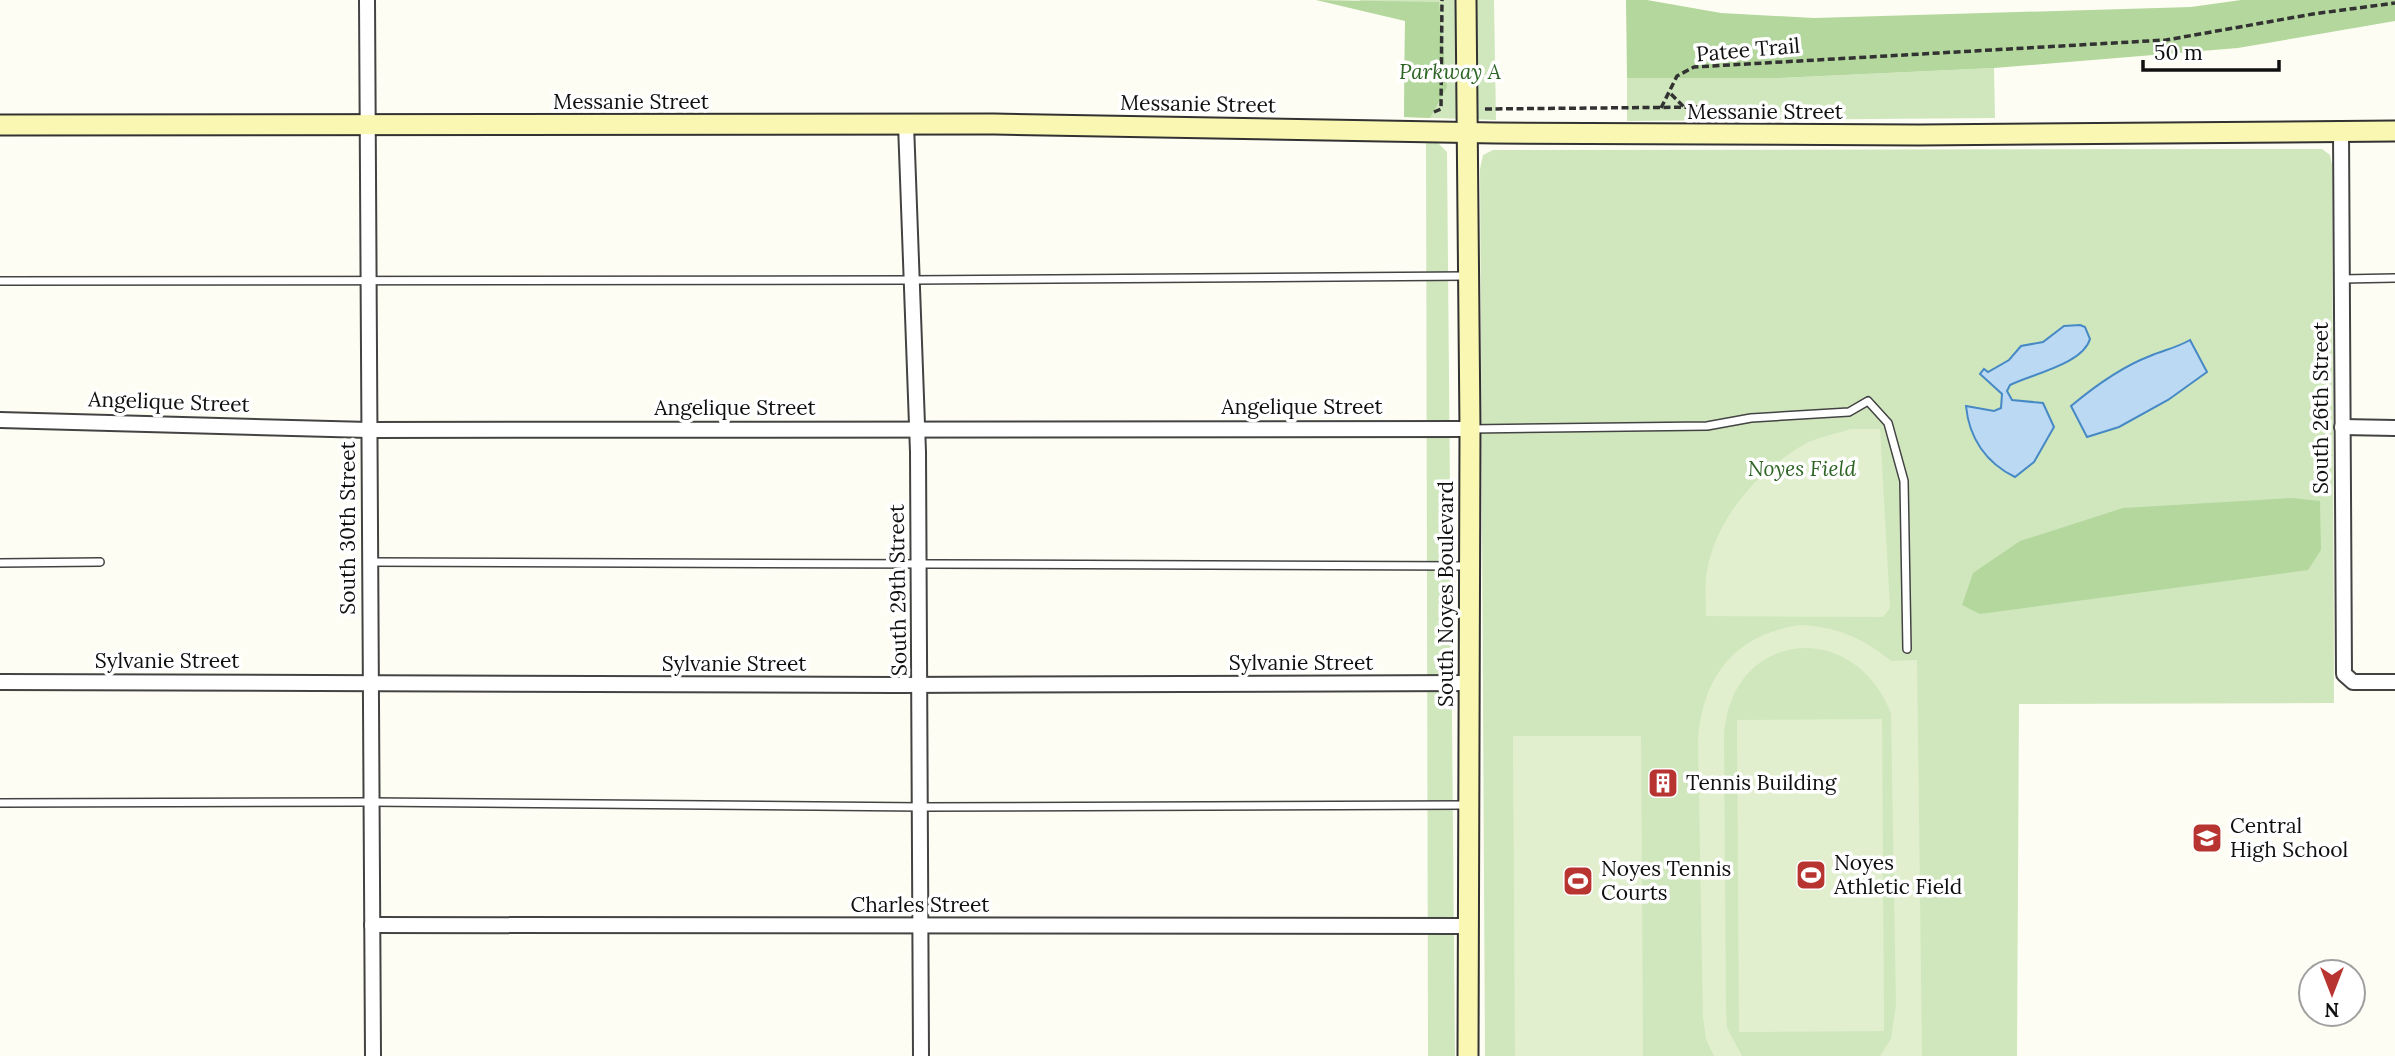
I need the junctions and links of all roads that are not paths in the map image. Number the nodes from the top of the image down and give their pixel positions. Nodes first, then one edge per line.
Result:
1 (368, 0) edge
2 (1466, 0) edge
3 (906, 124) junction
4 (0, 125) edge
5 (369, 125) junction
6 (2341, 131) junction
7 (2395, 131) edge
8 (1465, 132) junction
9 (1468, 275) junction
10 (2395, 278) edge
11 (2342, 279) junction
12 (912, 280) junction
13 (0, 281) edge
14 (369, 281) junction
15 (0, 420) edge
16 (2342, 427) junction
17 (917, 428) junction
18 (2395, 428) edge
19 (1470, 429) junction
20 (369, 430) junction
21 (0, 562) edge
22 (100, 562) dead end
23 (369, 562) junction
24 (917, 564) junction
25 (1468, 566) junction
26 (1907, 649) dead end
27 (0, 682) edge
28 (2395, 682) edge
29 (371, 683) junction
30 (1468, 683) junction
31 (921, 685) junction
32 (371, 802) junction
33 (0, 803) edge
34 (1467, 805) junction
35 (922, 807) junction
36 (372, 925) junction
37 (920, 926) junction
38 (1467, 926) junction
39 (373, 1056) edge
40 (921, 1056) edge
41 (1468, 1056) edge

1 - 5 street, South 30th Street
2 - 8 street, South Noyes Boulevard
3 - 5 street, Messanie Street
3 - 8 street, Messanie Street
3 - 12 street, South 29th Street
4 - 5 street, Messanie Street
5 - 14 street, South 30th Street
6 - 7 street, Messanie Street
6 - 8 street, Messanie Street
6 - 11 street, South 26th Street
8 - 9 street, South Noyes Boulevard
9 - 12 lane
9 - 19 street, South Noyes Boulevard
10 - 11 lane
11 - 16 street, South 26th Street
12 - 14 lane
12 - 17 street, South 29th Street
13 - 14 lane
14 - 20 street, South 30th Street
15 - 20 street, Angelique Street
16 - 18 street
16 - 28 street, South 26th Street
17 - 19 street, Angelique Street
17 - 20 street, Angelique Street
17 - 24 street, South 29th Street
19 - 25 street, South Noyes Boulevard
19 - 26 lane
20 - 23 street, South 30th Street
21 - 22 lane
23 - 24 lane
23 - 29 street, South 30th Street
24 - 25 lane
24 - 31 street, South 29th Street
25 - 30 street, South Noyes Boulevard
27 - 29 street, Sylvanie Street
29 - 31 street, Sylvanie Street
29 - 32 street, South 30th Street
30 - 31 street, Sylvanie Street
30 - 34 street, South Noyes Boulevard
31 - 35 street, South 29th Street
32 - 33 lane
32 - 35 lane
32 - 36 street, South 30th Street
34 - 35 lane
34 - 38 street, South Noyes Boulevard
35 - 37 street, South 29th Street
36 - 37 street, Charles Street
36 - 39 street, South 30th Street
37 - 38 street, Charles Street
37 - 40 street, South 29th Street
38 - 41 street, South Noyes Boulevard

